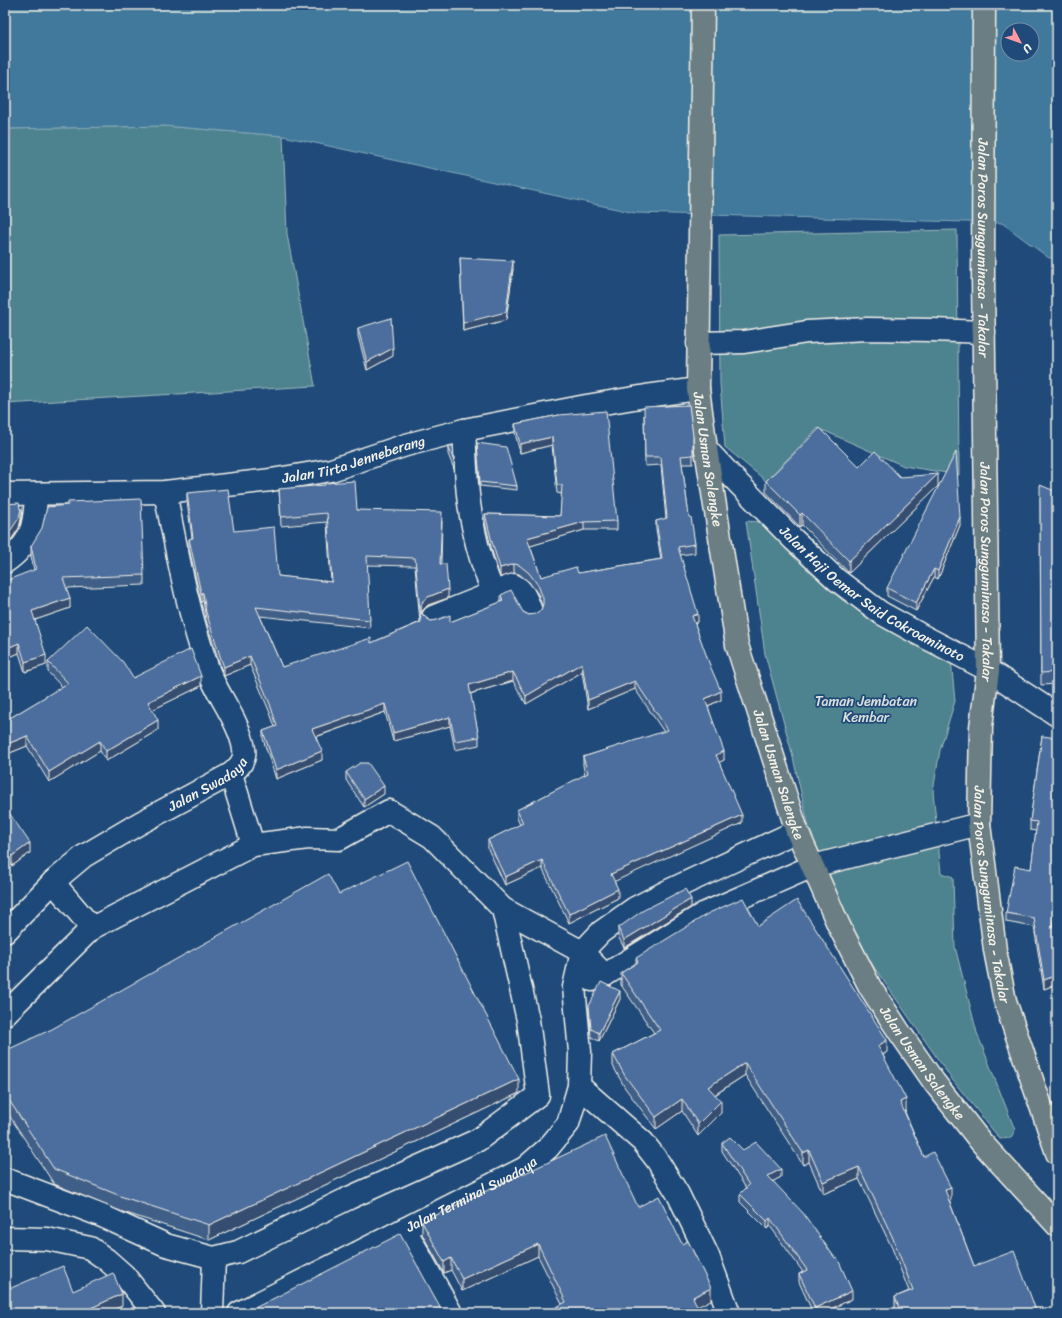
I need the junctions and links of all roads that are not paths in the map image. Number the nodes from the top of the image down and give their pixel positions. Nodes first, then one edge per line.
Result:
1 (703, 5) edge
2 (984, 5) edge
3 (984, 332) junction
4 (698, 343) junction
5 (698, 389) junction
6 (464, 430) junction
7 (706, 449) junction
8 (165, 492) junction
9 (5, 494) edge
10 (36, 494) junction
11 (5, 562) edge
12 (493, 592) junction
13 (531, 611) dead end
14 (433, 617) dead end
15 (988, 670) junction
16 (1057, 715) edge
17 (231, 774) junction
18 (979, 824) junction
19 (797, 831) junction
20 (253, 845) junction
21 (813, 866) junction
22 (53, 882) junction
23 (503, 909) junction
24 (92, 928) junction
25 (5, 932) edge
26 (582, 952) junction
27 (605, 975) junction
28 (574, 986) junction
29 (5, 1014) edge
30 (579, 1086) junction
31 (1057, 1153) edge
32 (5, 1179) edge
33 (1055, 1220) edge
34 (405, 1229) junction
35 (5, 1238) edge
36 (214, 1258) junction
37 (154, 1313) edge
38 (212, 1313) edge
39 (239, 1313) edge
40 (451, 1313) edge
41 (729, 1313) edge

1 - 4 highway, Jalan Usman Salengke
2 - 3 highway, Jalan Poros Sungguminasa - Takalar
3 - 4 street
3 - 15 highway, Jalan Poros Sungguminasa - Takalar
4 - 5 highway, Jalan Usman Salengke
5 - 6 street, Jalan Tirta Jenneberang
5 - 7 highway, Jalan Usman Salengke
6 - 8 street, Jalan Tirta Jenneberang
6 - 12 street
7 - 15 street, Jalan Haji Oemar Said Cokroaminoto
7 - 19 highway, Jalan Usman Salengke
8 - 10 street, Jalan Tirta Jenneberang
8 - 17 street, Jalan Swadaya
9 - 10 street, Jalan Tirta Jenneberang
10 - 11 street
12 - 13 street
12 - 14 street
15 - 16 street, Jalan Haji Oemar Said Cokroaminoto
15 - 18 highway, Jalan Poros Sungguminasa - Takalar
17 - 20 street
17 - 22 street, Jalan Swadaya
18 - 21 street
18 - 31 highway, Jalan Poros Sungguminasa - Takalar
19 - 21 highway, Jalan Usman Salengke
19 - 26 street
20 - 23 street
20 - 24 street
21 - 27 street
21 - 33 highway, Jalan Usman Salengke
22 - 24 street
22 - 25 street, Jalan Swadaya
23 - 26 street
23 - 36 street
24 - 29 street
26 - 27 street
26 - 28 street, Jalan Terminal Swadaya
27 - 28 street
28 - 30 street, Jalan Terminal Swadaya
30 - 34 street, Jalan Terminal Swadaya
30 - 41 street
32 - 36 street
34 - 39 street, Jalan Terminal Swadaya
34 - 40 street
35 - 37 street
36 - 38 street

